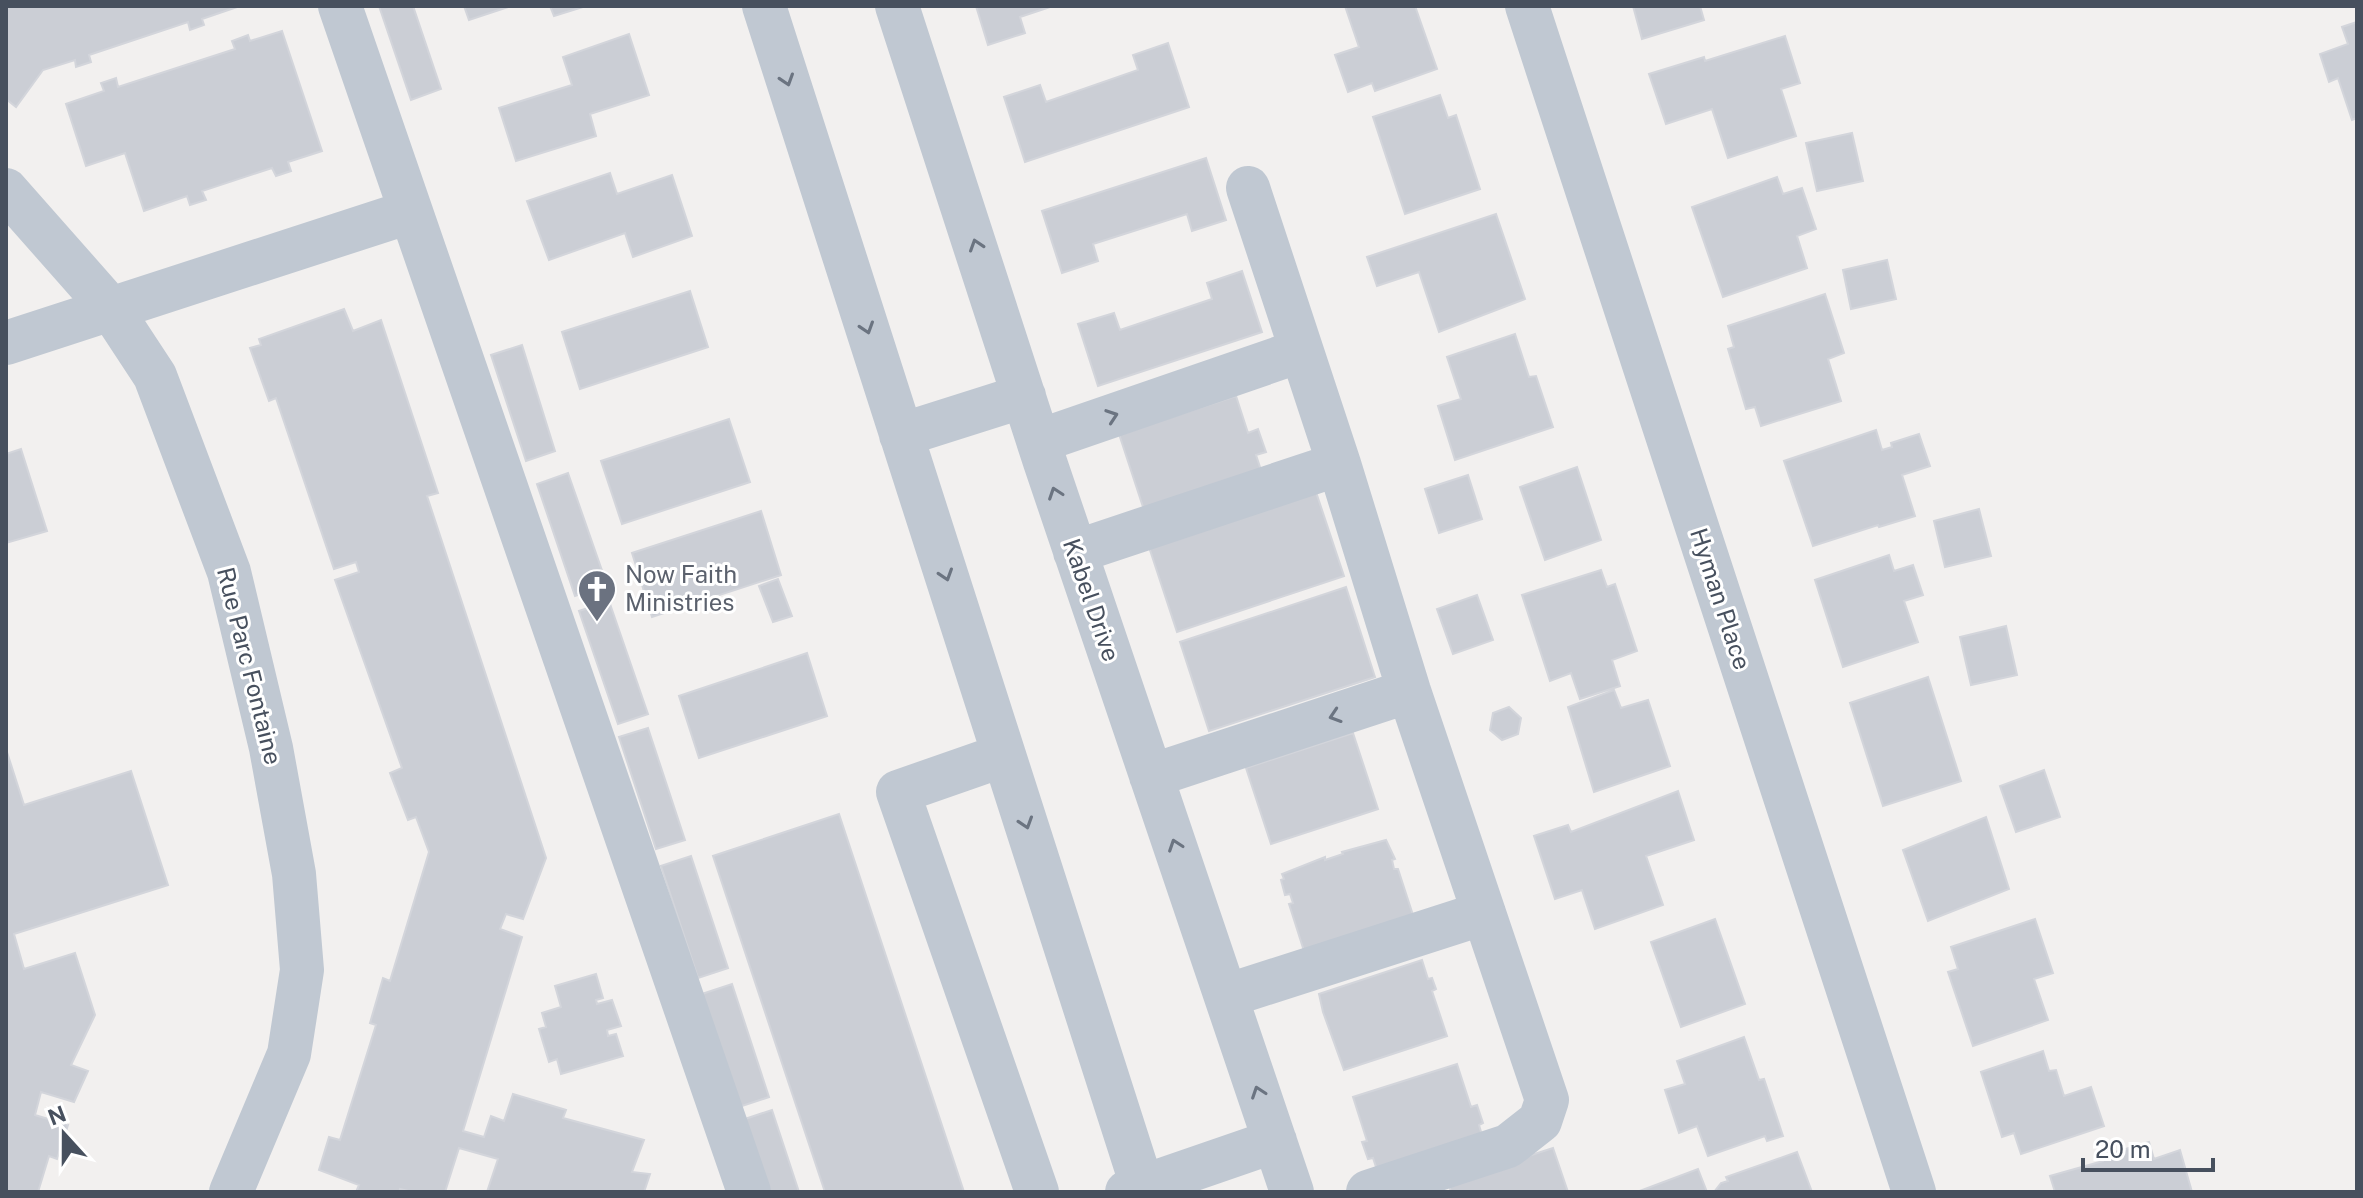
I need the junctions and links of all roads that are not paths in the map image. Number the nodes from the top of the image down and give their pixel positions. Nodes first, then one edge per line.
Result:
1 (340, 6) edge
2 (764, 6) edge
3 (897, 6) edge
4 (1527, 6) edge
5 (1248, 188) dead end
6 (6, 190) edge
7 (409, 212) junction
8 (111, 309) junction
9 (6, 343) edge
10 (1300, 351) junction
11 (1024, 396) junction
12 (901, 435) junction
13 (1039, 441) junction
14 (1339, 464) junction
15 (1075, 552) junction
16 (1409, 691) junction
17 (1004, 755) junction
18 (1151, 776) junction
19 (1484, 913) junction
20 (1226, 996) junction
21 (1275, 1141) junction
22 (1137, 1190) edge
23 (231, 1192) edge
24 (749, 1192) edge
25 (1037, 1192) edge
26 (1292, 1192) edge
27 (1368, 1192) edge
28 (1914, 1192) edge

1 - 7 street
2 -> 12 street
11 -> 3 street, Kabel Drive
4 - 28 street, Hyman Place
5 - 10 street
6 - 8 street, Rue Parc Fontaine
7 - 8 street
7 - 24 street
8 - 9 street
8 - 23 street, Rue Parc Fontaine
13 -> 10 street
10 - 14 street
11 - 12 street
11 - 13 street, Kabel Drive
12 -> 17 street
15 -> 13 street, Kabel Drive
14 - 15 street
14 - 16 street
15 - 18 street, Kabel Drive
16 -> 18 street
16 - 19 street
17 -> 22 street
17 - 25 street
20 -> 18 street, Kabel Drive
19 - 20 street
19 - 27 street
21 -> 20 street, Kabel Drive
21 - 22 street
21 - 26 street, Kabel Drive

